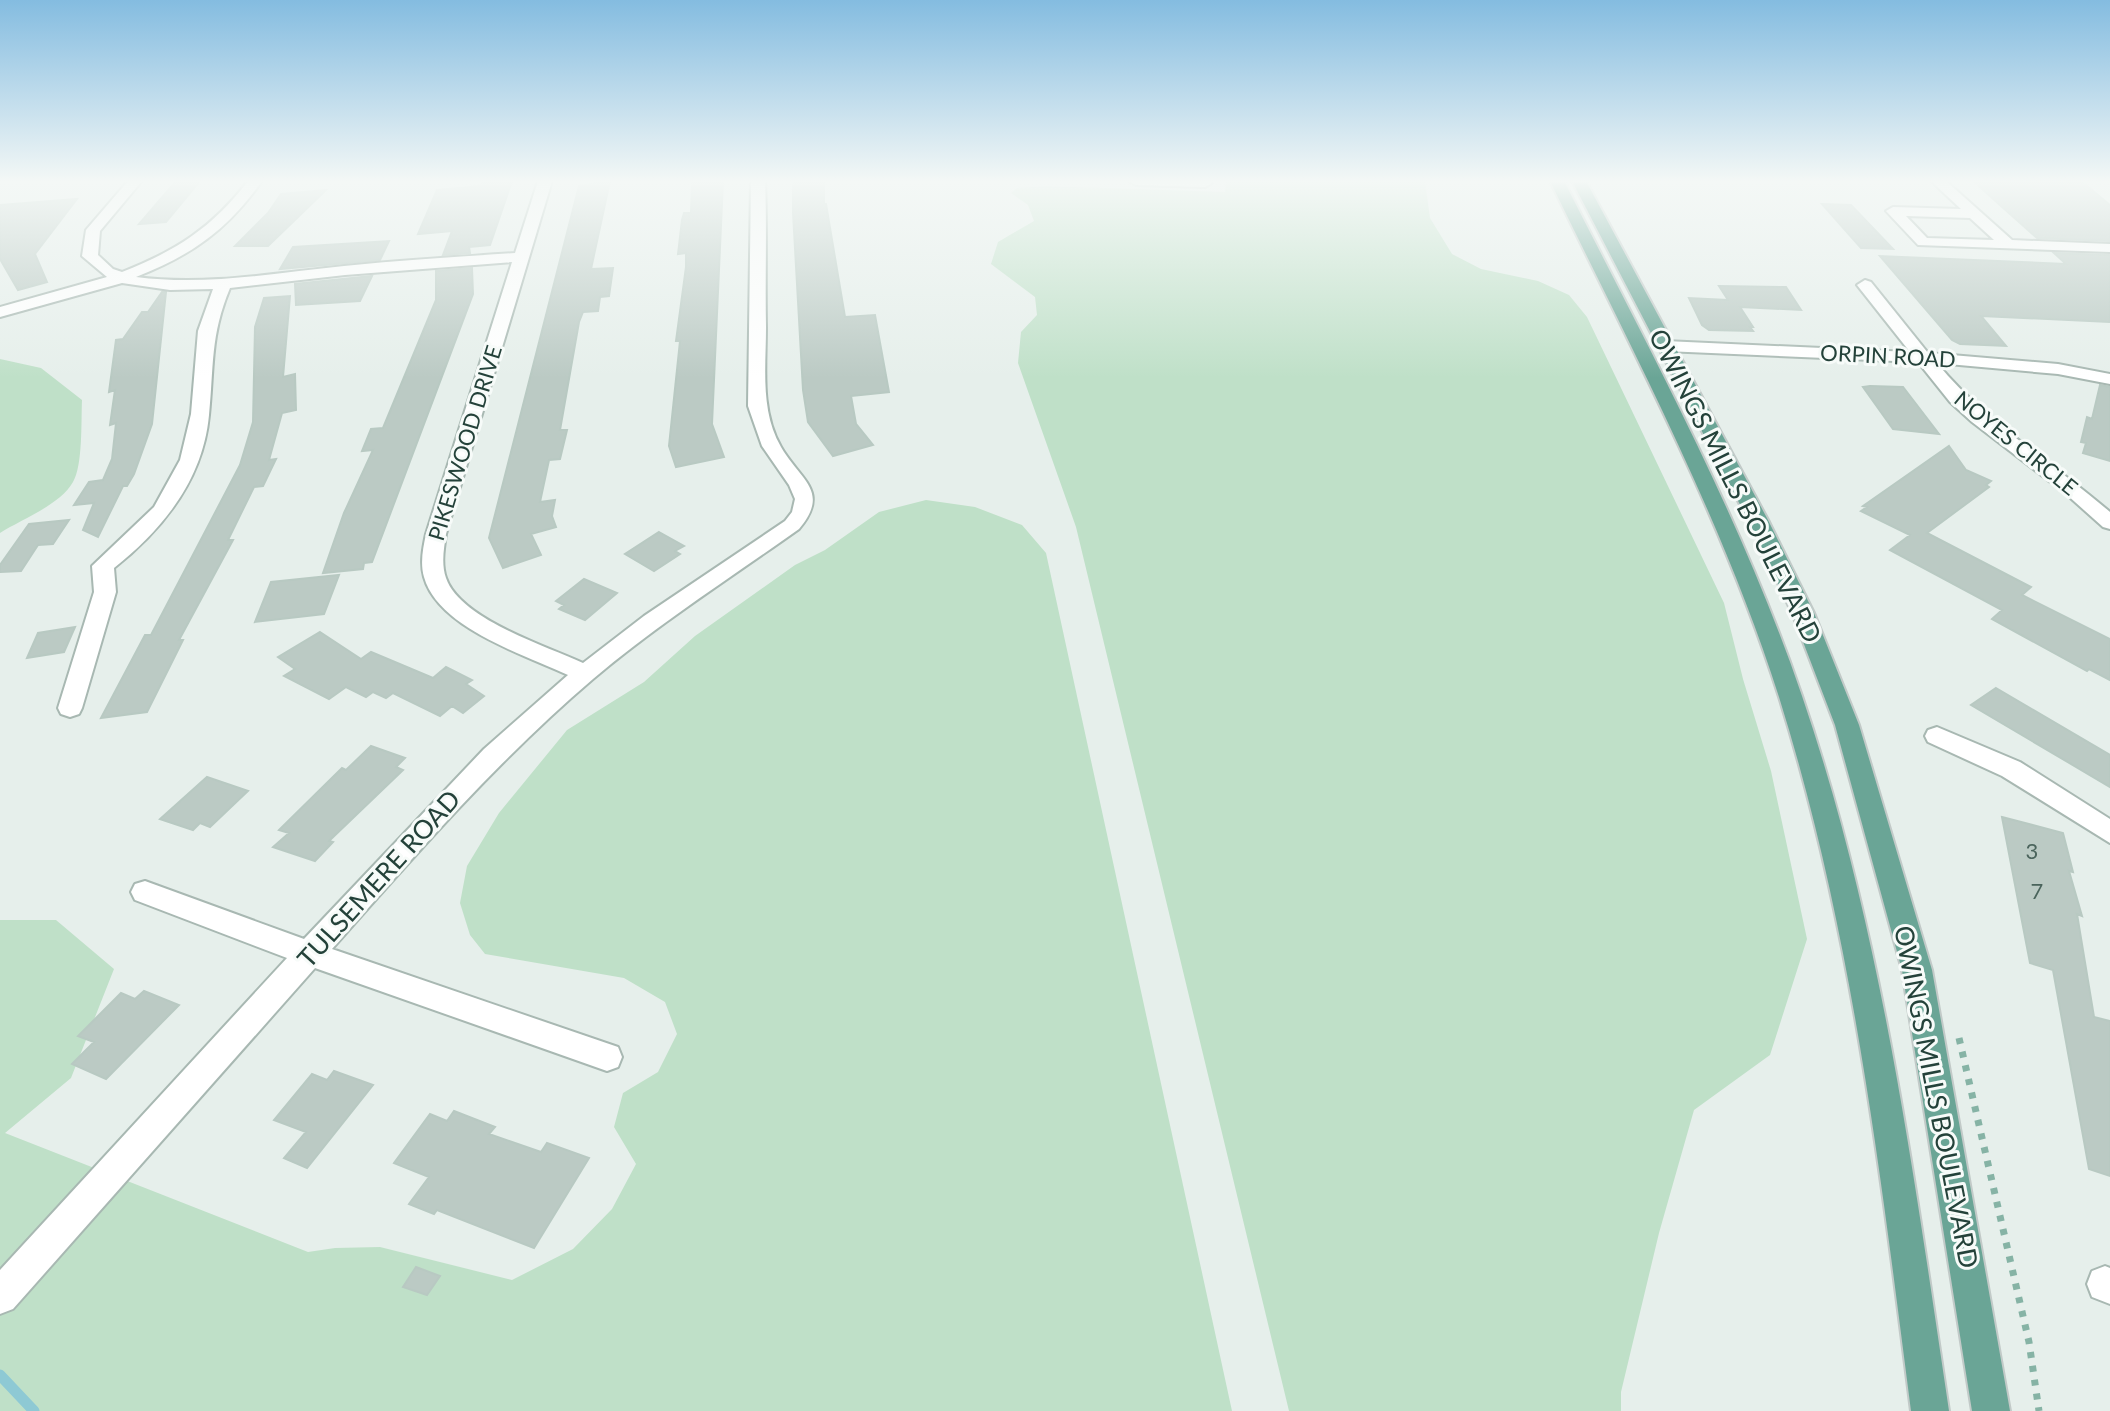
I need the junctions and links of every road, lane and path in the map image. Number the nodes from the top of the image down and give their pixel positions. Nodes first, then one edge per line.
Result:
1 (90, 247) edge
2 (182, 247) edge
3 (525, 247) edge
4 (758, 247) edge
5 (1589, 247) edge
6 (1613, 247) edge
7 (2071, 247) edge
8 (2110, 248) edge
9 (522, 257) junction
10 (121, 277) junction
11 (223, 285) junction
12 (1865, 285) dead end
13 (0, 312) edge
14 (1665, 346) junction
15 (1923, 357) junction
16 (2110, 379) edge
17 (2110, 523) edge
18 (585, 673) junction
19 (70, 708) dead end
20 (1937, 736) dead end
21 (2110, 832) edge
22 (145, 892) dead end
23 (311, 954) junction
24 (607, 1057) dead end
25 (0, 1296) edge
26 (1930, 1411) edge
27 (1991, 1411) edge

1 - 10 street
2 - 10 street
3 - 9 street, PIKESWOOD DRIVE
4 - 18 street, TULSEMERE ROAD
5 - 26 main road, OWINGS MILLS BOULEVARD
6 - 14 main road, OWINGS MILLS BOULEVARD
7 - 8 street
9 - 11 street
9 - 18 street, PIKESWOOD DRIVE
10 - 11 street
10 - 13 street
11 - 19 street
12 - 15 street, NOYES CIRCLE
14 - 15 street, ORPIN ROAD
14 - 27 main road, OWINGS MILLS BOULEVARD
15 - 16 street, ORPIN ROAD
15 - 17 street, NOYES CIRCLE
18 - 23 street, TULSEMERE ROAD
20 - 21 street
22 - 23 street
23 - 24 street
23 - 25 street, TULSEMERE ROAD

